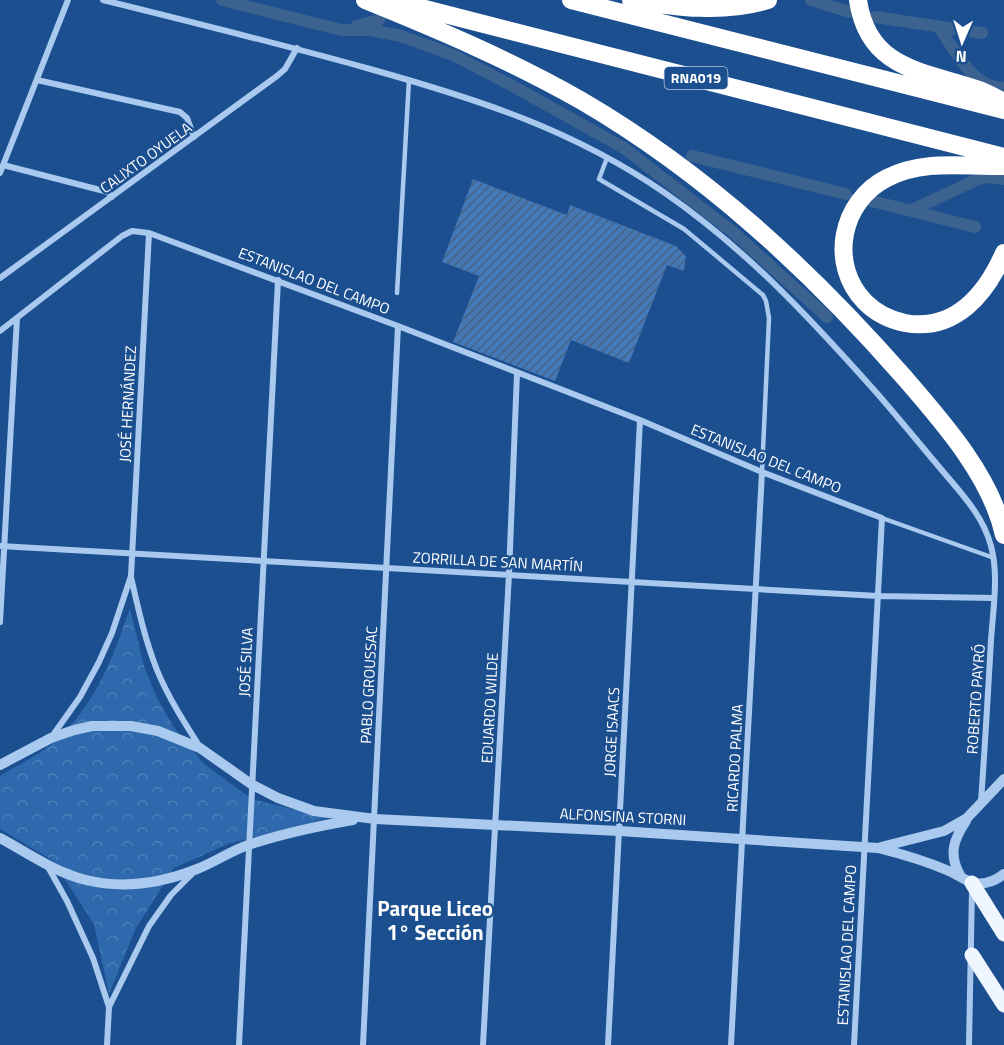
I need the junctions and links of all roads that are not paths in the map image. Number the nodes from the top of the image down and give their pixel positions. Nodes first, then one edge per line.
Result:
1 (68, 0) edge
2 (103, 0) edge
3 (364, 0) edge
4 (389, 0) edge
5 (571, 0) edge
6 (631, 0) edge
7 (768, 0) edge
8 (858, 0) edge
9 (297, 48) junction
10 (36, 80) junction
11 (409, 80) junction
12 (1004, 102) edge
13 (1004, 110) edge
14 (194, 137) junction
15 (1004, 157) edge
16 (608, 158) junction
17 (3, 165) junction
18 (1004, 166) edge
19 (0, 173) edge
20 (112, 197) junction
21 (149, 233) junction
22 (1004, 253) edge
23 (0, 278) edge
24 (278, 280) junction
25 (397, 293) dead end
26 (16, 318) junction
27 (398, 326) junction
28 (0, 331) edge
29 (517, 373) junction
30 (640, 420) junction
31 (762, 472) junction
32 (882, 518) junction
33 (1004, 535) edge
34 (2, 547) edge
35 (132, 554) junction
36 (994, 558) junction
37 (263, 561) junction
38 (387, 568) junction
39 (509, 574) junction
40 (131, 576) junction
41 (633, 581) junction
42 (755, 589) junction
43 (878, 596) junction
44 (994, 598) junction
45 (0, 622) edge
46 (51, 738) junction
47 (200, 748) junction
48 (0, 765) edge
49 (1004, 779) edge
50 (251, 784) junction
51 (981, 803) junction
52 (967, 818) junction
53 (370, 819) junction
54 (496, 825) junction
55 (619, 831) junction
56 (0, 838) edge
57 (742, 839) junction
58 (248, 844) junction
59 (864, 847) junction
60 (878, 848) junction
61 (47, 866) junction
62 (196, 869) junction
63 (1004, 874) edge
64 (966, 879) junction
65 (1004, 934) edge
66 (972, 955) junction
67 (1004, 1005) edge
68 (109, 1007) junction
69 (107, 1045) edge
70 (238, 1045) edge
71 (363, 1045) edge
72 (483, 1045) edge
73 (608, 1045) edge
74 (731, 1045) edge
75 (855, 1045) edge
76 (969, 1045) edge

1 - 10 street
2 - 9 street, ROBERTO PAYRÓ
3 - 33 highway
4 - 15 highway, RNA019
5 - 13 highway
6 - 7 highway
8 - 12 highway
9 - 11 street, ROBERTO PAYRÓ
9 - 14 street, CALIXTO OYUELA
10 - 14 street
10 - 17 street
11 - 16 street, ROBERTO PAYRÓ
11 - 25 lane
14 - 20 street, CALIXTO OYUELA
16 - 31 lane
16 - 36 street, ROBERTO PAYRÓ
17 - 19 street
17 - 20 street
18 - 22 highway
20 - 23 street, CALIXTO OYUELA
21 - 24 street, ESTANISLAO DEL CAMPO
21 - 26 street
21 - 35 street, JOSÉ HERNÁNDEZ
24 - 27 street, ESTANISLAO DEL CAMPO
24 - 37 street, JOSÉ SILVA
26 - 28 street
26 - 34 street
27 - 29 street, ESTANISLAO DEL CAMPO
27 - 38 street, PABLO GROUSSAC
29 - 30 street, ESTANISLAO DEL CAMPO
29 - 39 street, EDUARDO WILDE
30 - 31 street, ESTANISLAO DEL CAMPO
30 - 41 street, JORGE ISAACS
31 - 32 street, ESTANISLAO DEL CAMPO
31 - 42 street, RICARDO PALMA
32 - 36 lane
32 - 43 street, ESTANISLAO DEL CAMPO
34 - 35 street, ZORRILLA DE SAN MARTÍN
34 - 45 street
35 - 37 street, ZORRILLA DE SAN MARTÍN
35 - 40 street, JOSÉ HERNÁNDEZ
36 - 44 street, ROBERTO PAYRÓ
37 - 38 street, ZORRILLA DE SAN MARTÍN
37 - 50 street, JOSÉ SILVA
38 - 39 street, ZORRILLA DE SAN MARTÍN
38 - 53 street, PABLO GROUSSAC
39 - 41 street, ZORRILLA DE SAN MARTÍN
39 - 54 street, EDUARDO WILDE
40 - 46 street, JOSÉ HERNÁNDEZ
40 - 47 street, JOSÉ HERNÁNDEZ
41 - 42 street, ZORRILLA DE SAN MARTÍN
41 - 55 street, JORGE ISAACS
42 - 43 street, ZORRILLA DE SAN MARTÍN
42 - 57 street, RICARDO PALMA
43 - 44 street, ZORRILLA DE SAN MARTÍN
43 - 59 street, ESTANISLAO DEL CAMPO
44 - 51 street, ROBERTO PAYRÓ
46 - 47 street, ALFONSINA STORNI
46 - 48 street, ALFONSINA STORNI
47 - 50 street, ALFONSINA STORNI
49 - 51 street, ALFONSINA STORNI
50 - 53 street, ALFONSINA STORNI
50 - 58 street, JOSÉ SILVA
51 - 52 street, ALFONSINA STORNI
52 - 60 street, ALFONSINA STORNI
52 - 64 street
53 - 54 street, ALFONSINA STORNI
53 - 58 street, ALFONSINA STORNI
53 - 71 street, PABLO GROUSSAC
54 - 55 street, ALFONSINA STORNI
54 - 72 street, EDUARDO WILDE
55 - 57 street, ALFONSINA STORNI
55 - 73 street, JORGE ISAACS
56 - 61 street, ALFONSINA STORNI
57 - 59 street, ALFONSINA STORNI
57 - 74 street, RICARDO PALMA
58 - 62 street, ALFONSINA STORNI
58 - 70 street, JOSÉ SILVA
59 - 60 street, ALFONSINA STORNI
59 - 75 street, ESTANISLAO DEL CAMPO
60 - 64 street, ALFONSINA STORNI
61 - 62 street, ALFONSINA STORNI
61 - 68 street
62 - 68 street
63 - 64 street
64 - 65 main road
64 - 66 street
66 - 67 main road
66 - 76 street
68 - 69 street

